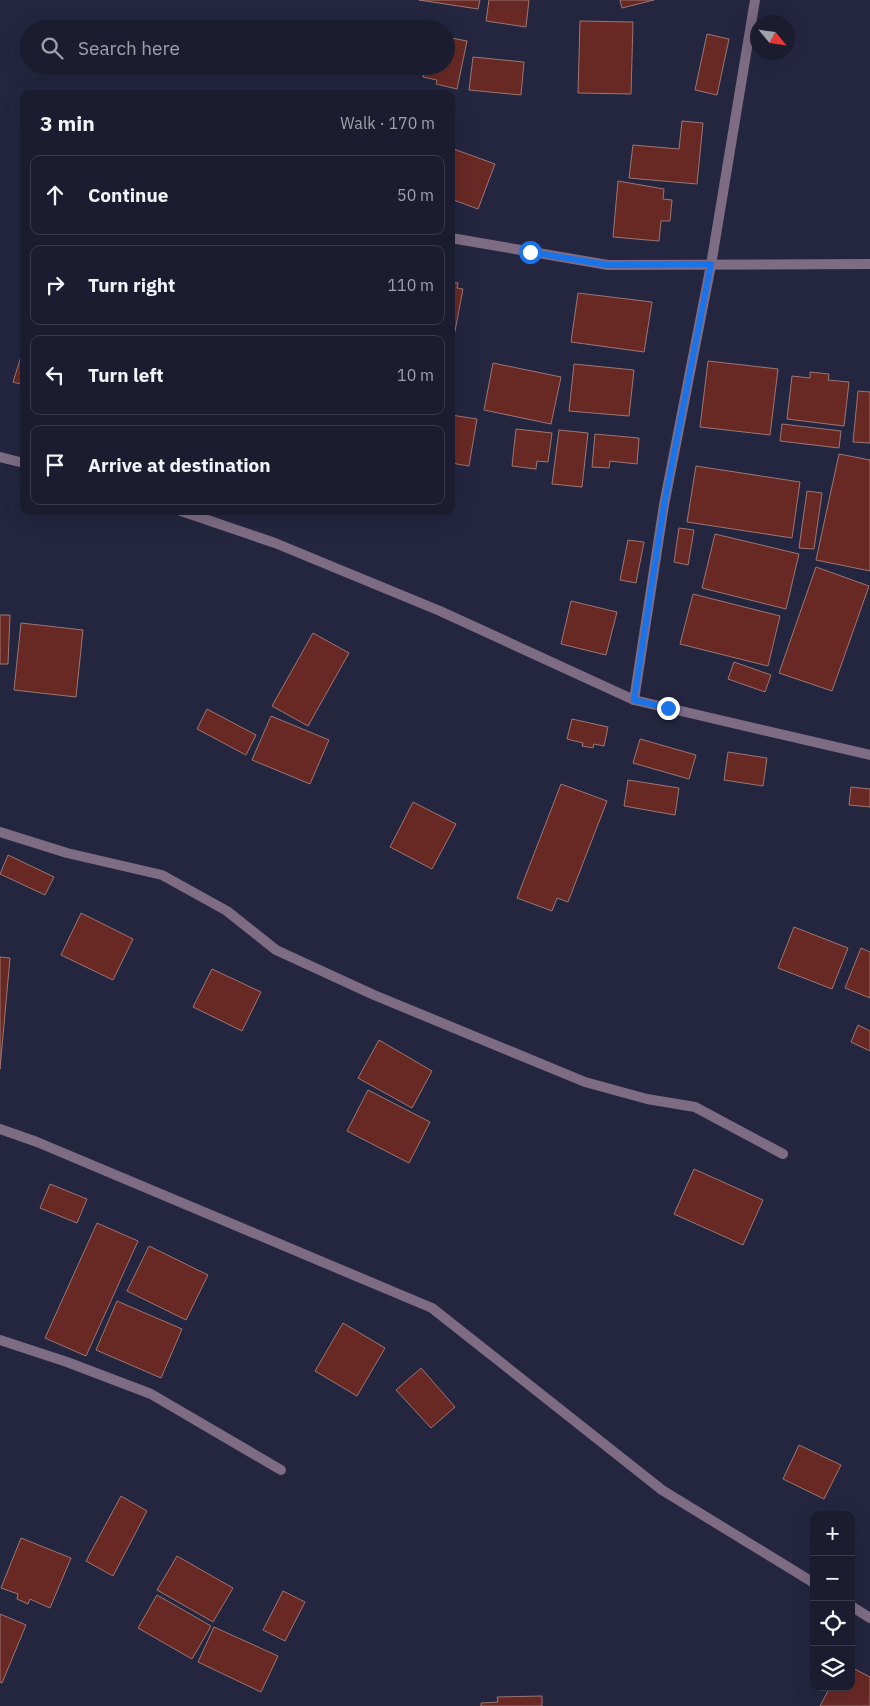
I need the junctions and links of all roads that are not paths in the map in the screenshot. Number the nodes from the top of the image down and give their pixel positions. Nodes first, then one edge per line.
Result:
1 (755, 0) edge
2 (455, 239) edge
3 (711, 264) junction
4 (870, 264) edge
5 (0, 458) edge
6 (20, 462) edge
7 (193, 515) edge
8 (634, 700) junction
9 (870, 755) edge
10 (0, 832) edge
11 (0, 1129) edge
12 (783, 1154) dead end
13 (0, 1340) edge
14 (281, 1470) dead end
15 (810, 1581) edge
16 (855, 1609) edge
17 (870, 1618) edge

1 - 3 street
2 - 3 street
3 - 4 street
3 - 8 street
5 - 6 street
7 - 8 street
8 - 9 street
10 - 12 street
11 - 15 street
13 - 14 street
16 - 17 street

